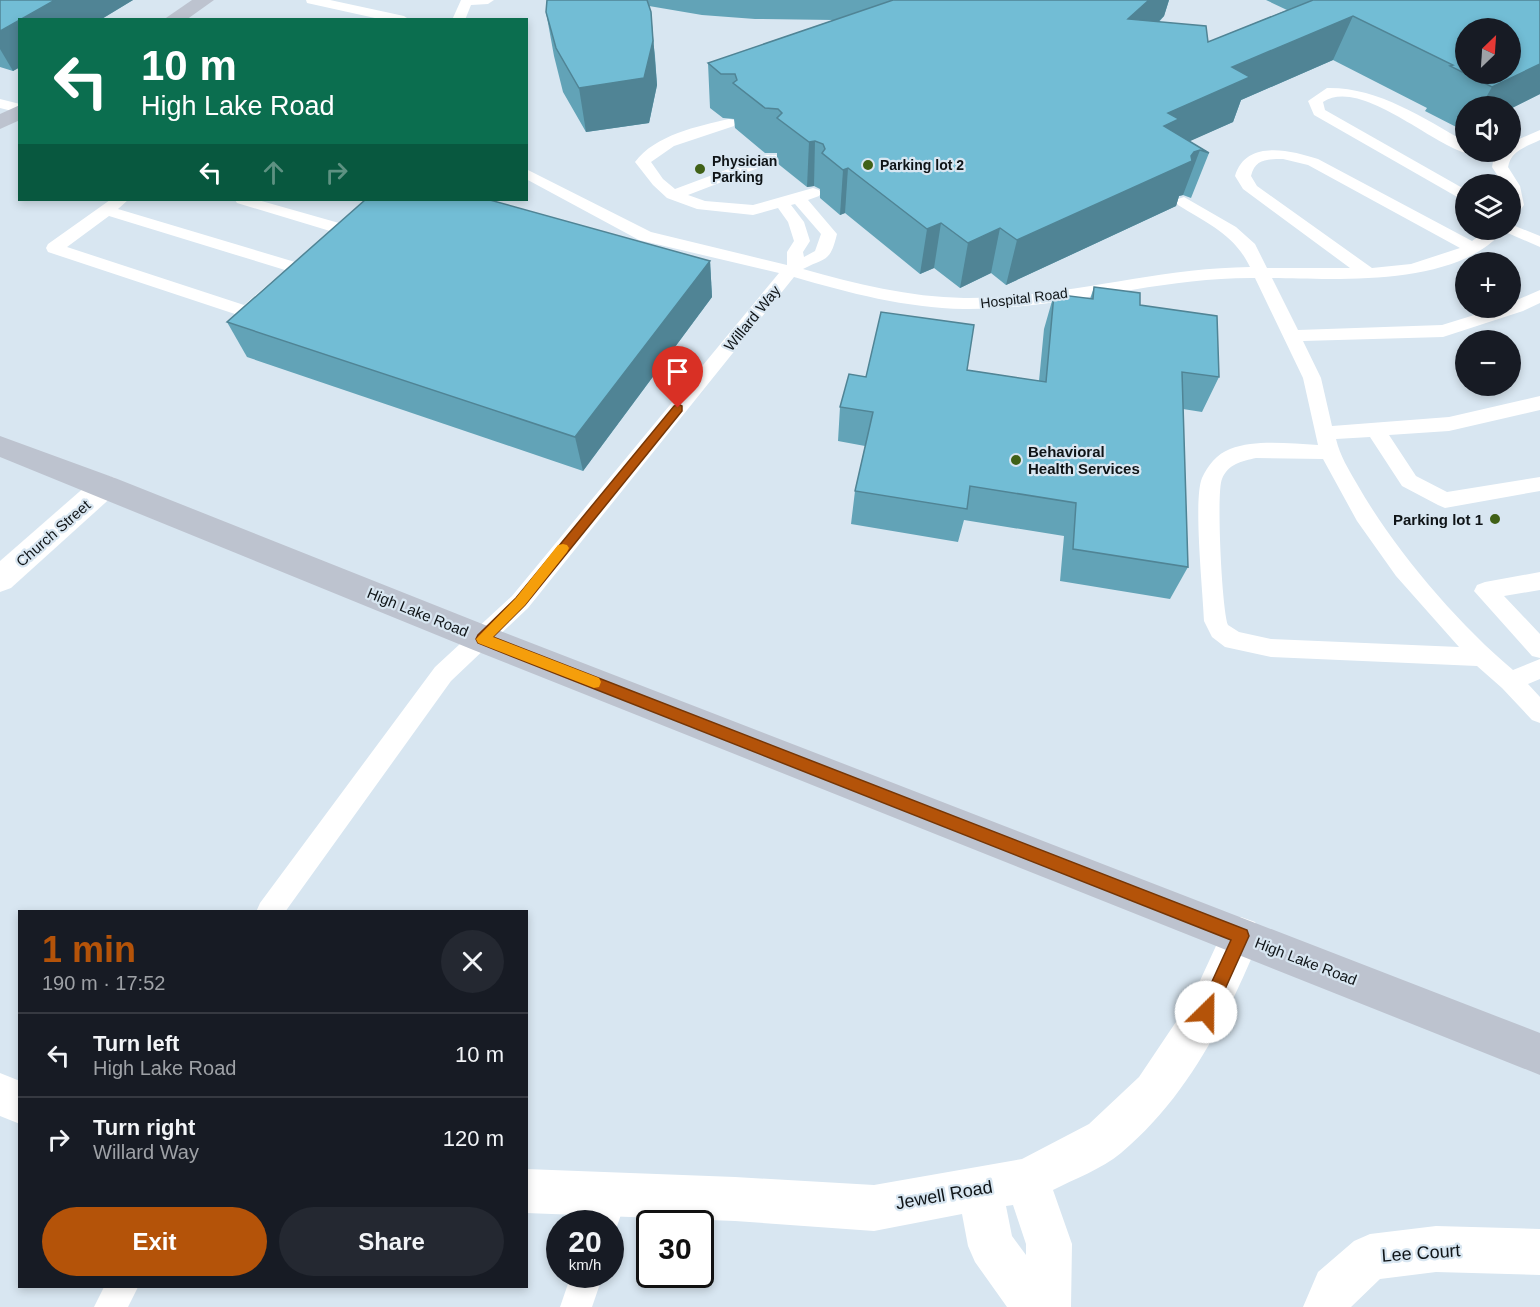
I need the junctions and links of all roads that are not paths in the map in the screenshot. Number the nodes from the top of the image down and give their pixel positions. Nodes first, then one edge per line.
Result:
1 (205, 0) edge
2 (312, 0) edge
3 (488, 0) edge
4 (467, 1) edge
5 (175, 18) edge
6 (395, 18) edge
7 (459, 18) edge
8 (0, 103) edge
9 (18, 109) edge
10 (18, 111) edge
11 (0, 123) edge
12 (729, 123) dead end
13 (1540, 134) edge
14 (1455, 142) edge
15 (1521, 144) edge
16 (771, 158) dead end
17 (1490, 162) edge
18 (1501, 162) edge
19 (1500, 167) junction
20 (528, 173) edge
21 (1504, 174) edge
22 (1455, 191) edge
23 (674, 195) junction
24 (798, 198) junction
25 (119, 201) edge
26 (246, 201) edge
27 (375, 201) edge
28 (1184, 202) edge
29 (106, 210) junction
30 (341, 229) junction
31 (1521, 234) edge
32 (1483, 240) edge
33 (1540, 242) edge
34 (1472, 248) junction
35 (298, 267) junction
36 (793, 268) junction
37 (1261, 273) junction
38 (1368, 273) junction
39 (1540, 296) edge
40 (1291, 336) junction
41 (1540, 403) edge
42 (1375, 429) junction
43 (1327, 442) junction
44 (0, 446) edge
45 (1540, 484) edge
46 (105, 486) junction
47 (2, 574) edge
48 (1540, 581) edge
49 (483, 639) junction
50 (1540, 648) edge
51 (1482, 657) junction
52 (1540, 669) edge
53 (1510, 681) junction
54 (1540, 714) edge
55 (270, 910) edge
56 (1241, 936) junction
57 (1540, 1054) edge
58 (0, 1094) edge
59 (18, 1102) edge
60 (1027, 1180) junction
61 (980, 1189) junction
62 (528, 1191) edge
63 (608, 1209) edge
64 (1540, 1252) edge
65 (121, 1288) edge
66 (583, 1288) edge
67 (110, 1307) edge
68 (576, 1307) edge
69 (1035, 1307) edge
70 (1047, 1307) edge
71 (1327, 1307) edge

1 - 5 street
2 - 6 lane
3 - 4 lane
4 - 7 lane
8 - 9 lane
10 - 11 street
12 - 23 lane
13 - 15 lane
14 - 22 lane
16 - 23 lane
17 - 19 lane
18 - 19 lane
19 - 21 lane
20 - 36 lane, Hospital Road
23 - 24 lane
24 - 36 lane
24 - 36 lane
25 - 29 lane
26 - 30 lane
27 - 30 lane
28 - 37 lane
29 - 35 lane
29 - 35 lane
30 - 35 lane
31 - 33 lane
32 - 34 lane, Hospital Road
34 - 38 lane, Hospital Road
34 - 38 lane
36 - 37 lane, Hospital Road
36 - 49 lane, Willard Way
37 - 38 lane, Hospital Road
37 - 40 lane
39 - 40 lane
40 - 43 lane
41 - 42 lane
42 - 43 lane
42 - 45 lane
43 - 51 lane
43 - 51 lane
44 - 46 street, High Lake Road
46 - 47 street, Church Street
46 - 49 street, High Lake Road
48 - 50 lane
49 - 55 lane, Willard Way
49 - 56 street, High Lake Road
51 - 53 lane
52 - 53 lane
53 - 54 lane
56 - 57 street, High Lake Road
56 - 60 street, Jewell Road
58 - 59 street
60 - 61 street, Jewell Road
60 - 70 street
61 - 63 street, Jewell Road
61 - 69 street
62 - 63 street, Jewell Road
64 - 71 street, Lee Court
65 - 67 lane
66 - 68 lane

